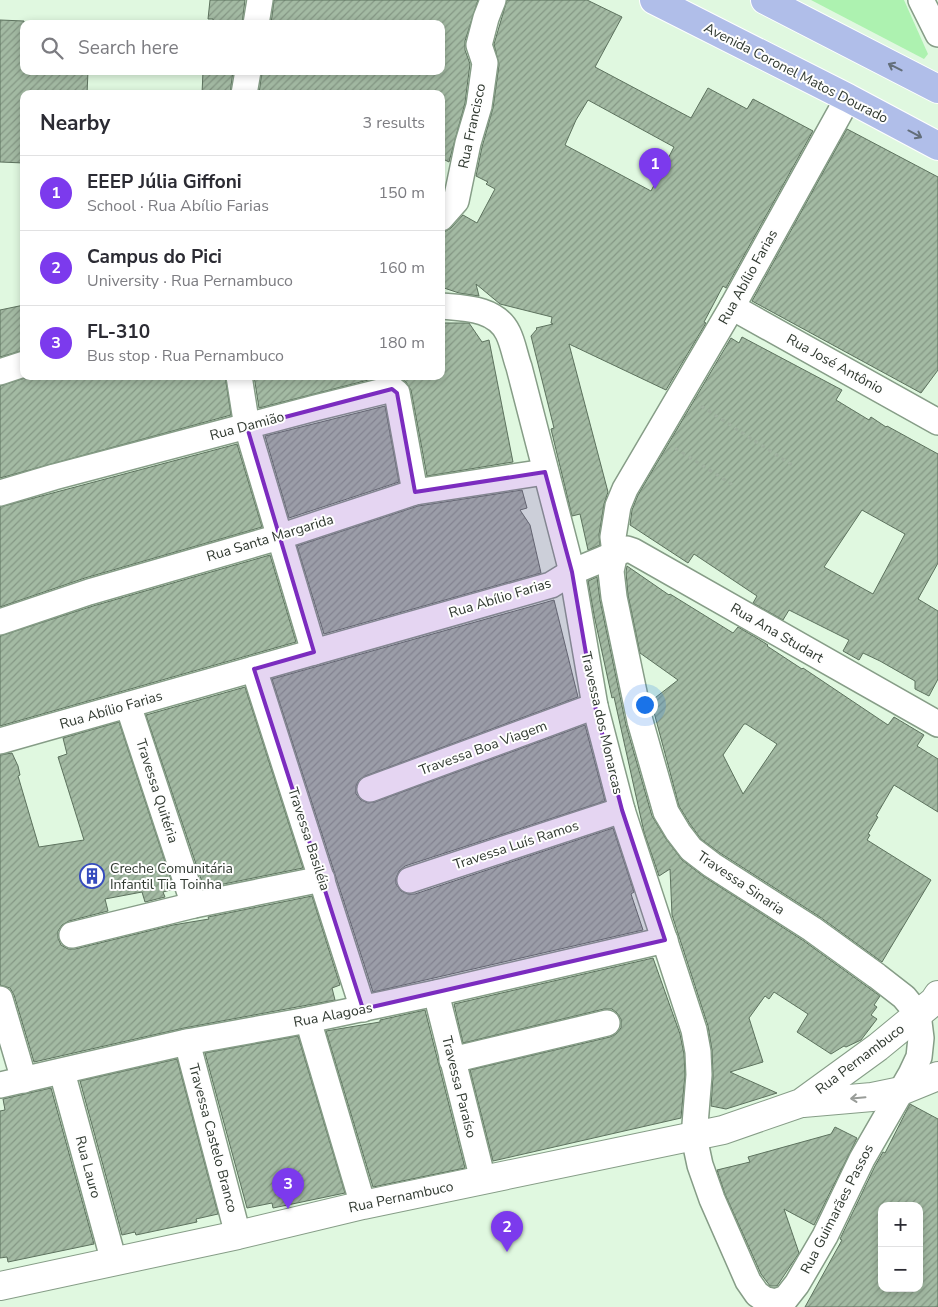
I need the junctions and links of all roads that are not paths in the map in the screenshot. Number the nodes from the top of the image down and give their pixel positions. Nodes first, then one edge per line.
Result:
1 (260, 0) edge
2 (493, 0) edge
3 (654, 0) edge
4 (765, 0) edge
5 (921, 0) edge
6 (937, 0) edge
7 (257, 20) edge
8 (937, 32) edge
9 (247, 75) edge
10 (938, 89) edge
11 (245, 90) edge
12 (848, 98) junction
13 (938, 146) edge
14 (445, 213) edge
15 (445, 307) edge
16 (732, 307) junction
17 (20, 365) edge
18 (0, 372) edge
19 (240, 380) edge
20 (938, 422) edge
21 (247, 427) junction
22 (545, 472) junction
23 (415, 492) junction
24 (0, 493) edge
25 (279, 537) junction
26 (615, 553) junction
27 (572, 572) junction
28 (0, 622) edge
29 (314, 652) junction
30 (254, 669) junction
31 (128, 705) junction
32 (595, 706) junction
33 (938, 724) edge
34 (0, 741) edge
35 (370, 789) dead end
36 (622, 810) junction
37 (322, 879) junction
38 (410, 880) dead end
39 (194, 905) junction
40 (72, 935) dead end
41 (666, 940) junction
42 (436, 993) junction
43 (938, 994) edge
44 (0, 999) edge
45 (362, 1009) junction
46 (918, 1014) junction
47 (308, 1020) junction
48 (607, 1023) dead end
49 (187, 1042) junction
50 (452, 1060) junction
51 (62, 1072) junction
52 (938, 1076) edge
53 (12, 1083) edge
54 (901, 1091) junction
55 (801, 1103) junction
56 (694, 1137) junction
57 (483, 1180) junction
58 (362, 1204) junction
59 (238, 1235) junction
60 (114, 1262) junction
61 (0, 1286) edge

1 - 7 street
2 - 14 street, Rua Francisco
3 - 12 main road, Avenida Coronel Matos Dourado
10 -> 4 main road
5 - 8 street
6 - 8 street
9 - 11 street
12 -> 13 main road, Avenida Coronel Matos Dourado
12 - 16 street, Rua Abílio Farias
15 - 22 street, Travessa dos Monarcas
16 - 20 street, Rua José Antônio
16 - 26 street, Rua Abílio Farias
17 - 18 street
19 - 21 street
21 - 23 street, Rua Damião
21 - 24 street, Rua Damião
21 - 25 street
22 - 23 street, Rua Santa Margarida
22 - 27 street, Travessa dos Monarcas
23 - 25 street, Rua Santa Margarida
25 - 28 street, Rua Santa Margarida
25 - 29 street
26 - 27 street, Rua Abílio Farias
26 - 33 street, Rua Ana Studart
26 - 46 street, Travessa Sinaria
27 - 29 street, Rua Abílio Farias
27 - 32 street, Travessa dos Monarcas
29 - 30 street, Rua Abílio Farias
30 - 31 street, Rua Abílio Farias
30 - 37 street, Travessa Basiléia
31 - 34 street, Rua Abílio Farias
31 - 39 street, Travessa Quitéria
32 - 35 street, Travessa Boa Viagem
32 - 36 street, Travessa dos Monarcas
36 - 38 street, Travessa Luís Ramos
36 - 41 street, Travessa dos Monarcas
37 - 39 street
37 - 45 street, Travessa Basiléia
39 - 40 street
41 - 42 street, Rua Alagoas
41 - 56 street, Travessa dos Monarcas
42 - 45 street, Rua Alagoas
42 - 50 street, Travessa Paraíso
43 - 46 street
44 - 53 street
45 - 47 street, Rua Alagoas
46 - 54 street, Rua Guimarães Passos
46 - 55 street, Rua Pernambuco
47 - 49 street, Rua Alagoas
47 - 58 street
48 - 50 street
49 - 51 street, Rua Alagoas
49 - 59 street, Travessa Castelo Branco
50 - 57 street, Travessa Paraíso
51 - 53 street, Rua Alagoas
51 - 60 street, Rua Lauro
52 - 54 street, Rua Pernambuco
54 -> 55 street, Rua Pernambuco
54 - 56 street, Rua Guimarães Passos
55 - 56 street, Rua Pernambuco
56 - 57 street, Rua Pernambuco
57 - 58 street, Rua Pernambuco
58 - 59 street, Rua Pernambuco
59 - 60 street, Rua Pernambuco
60 - 61 street, Rua Pernambuco

